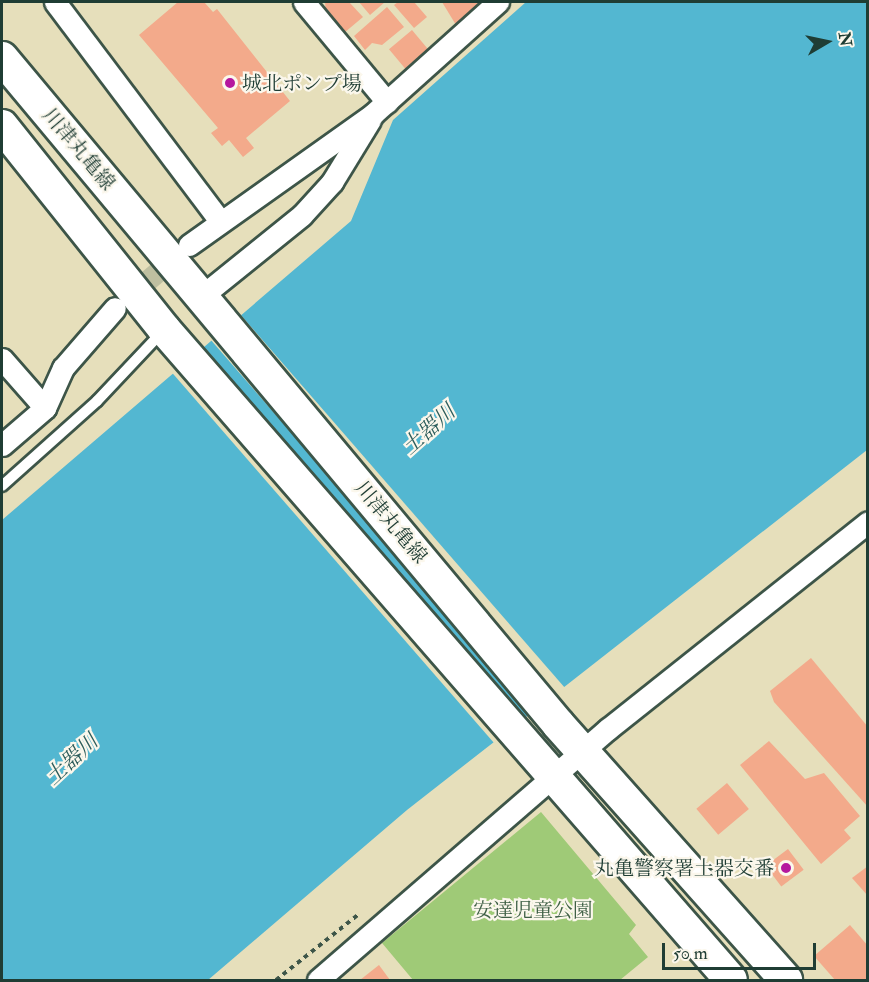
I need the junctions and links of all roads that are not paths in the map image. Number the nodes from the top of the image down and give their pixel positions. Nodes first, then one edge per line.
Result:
1 (56, 2) edge
2 (304, 2) edge
3 (498, 2) edge
4 (2, 58) edge
5 (380, 108) junction
6 (2, 126) edge
7 (219, 220) junction
8 (189, 245) tunnel mouth
9 (203, 295) junction
10 (115, 308) tunnel mouth
11 (164, 329) junction
12 (2, 359) edge
13 (45, 408) junction
14 (2, 445) edge
15 (2, 486) edge
16 (867, 522) edge
17 (583, 750) junction
18 (552, 778) junction
19 (318, 981) edge
20 (731, 981) edge
21 (786, 981) edge

1 - 7 street
2 - 5 street
3 - 5 street
4 - 9 main road, 川津丸亀線
5 - 7 street
5 - 9 street
6 - 11 main road
7 - 8 street
9 - 17 main road, 川津丸亀線
10 - 13 street
11 - 15 lane
11 - 18 main road
12 - 13 street
13 - 14 street
16 - 17 street
17 - 18 street
17 - 21 main road, 川津丸亀線
18 - 19 street
18 - 20 main road

